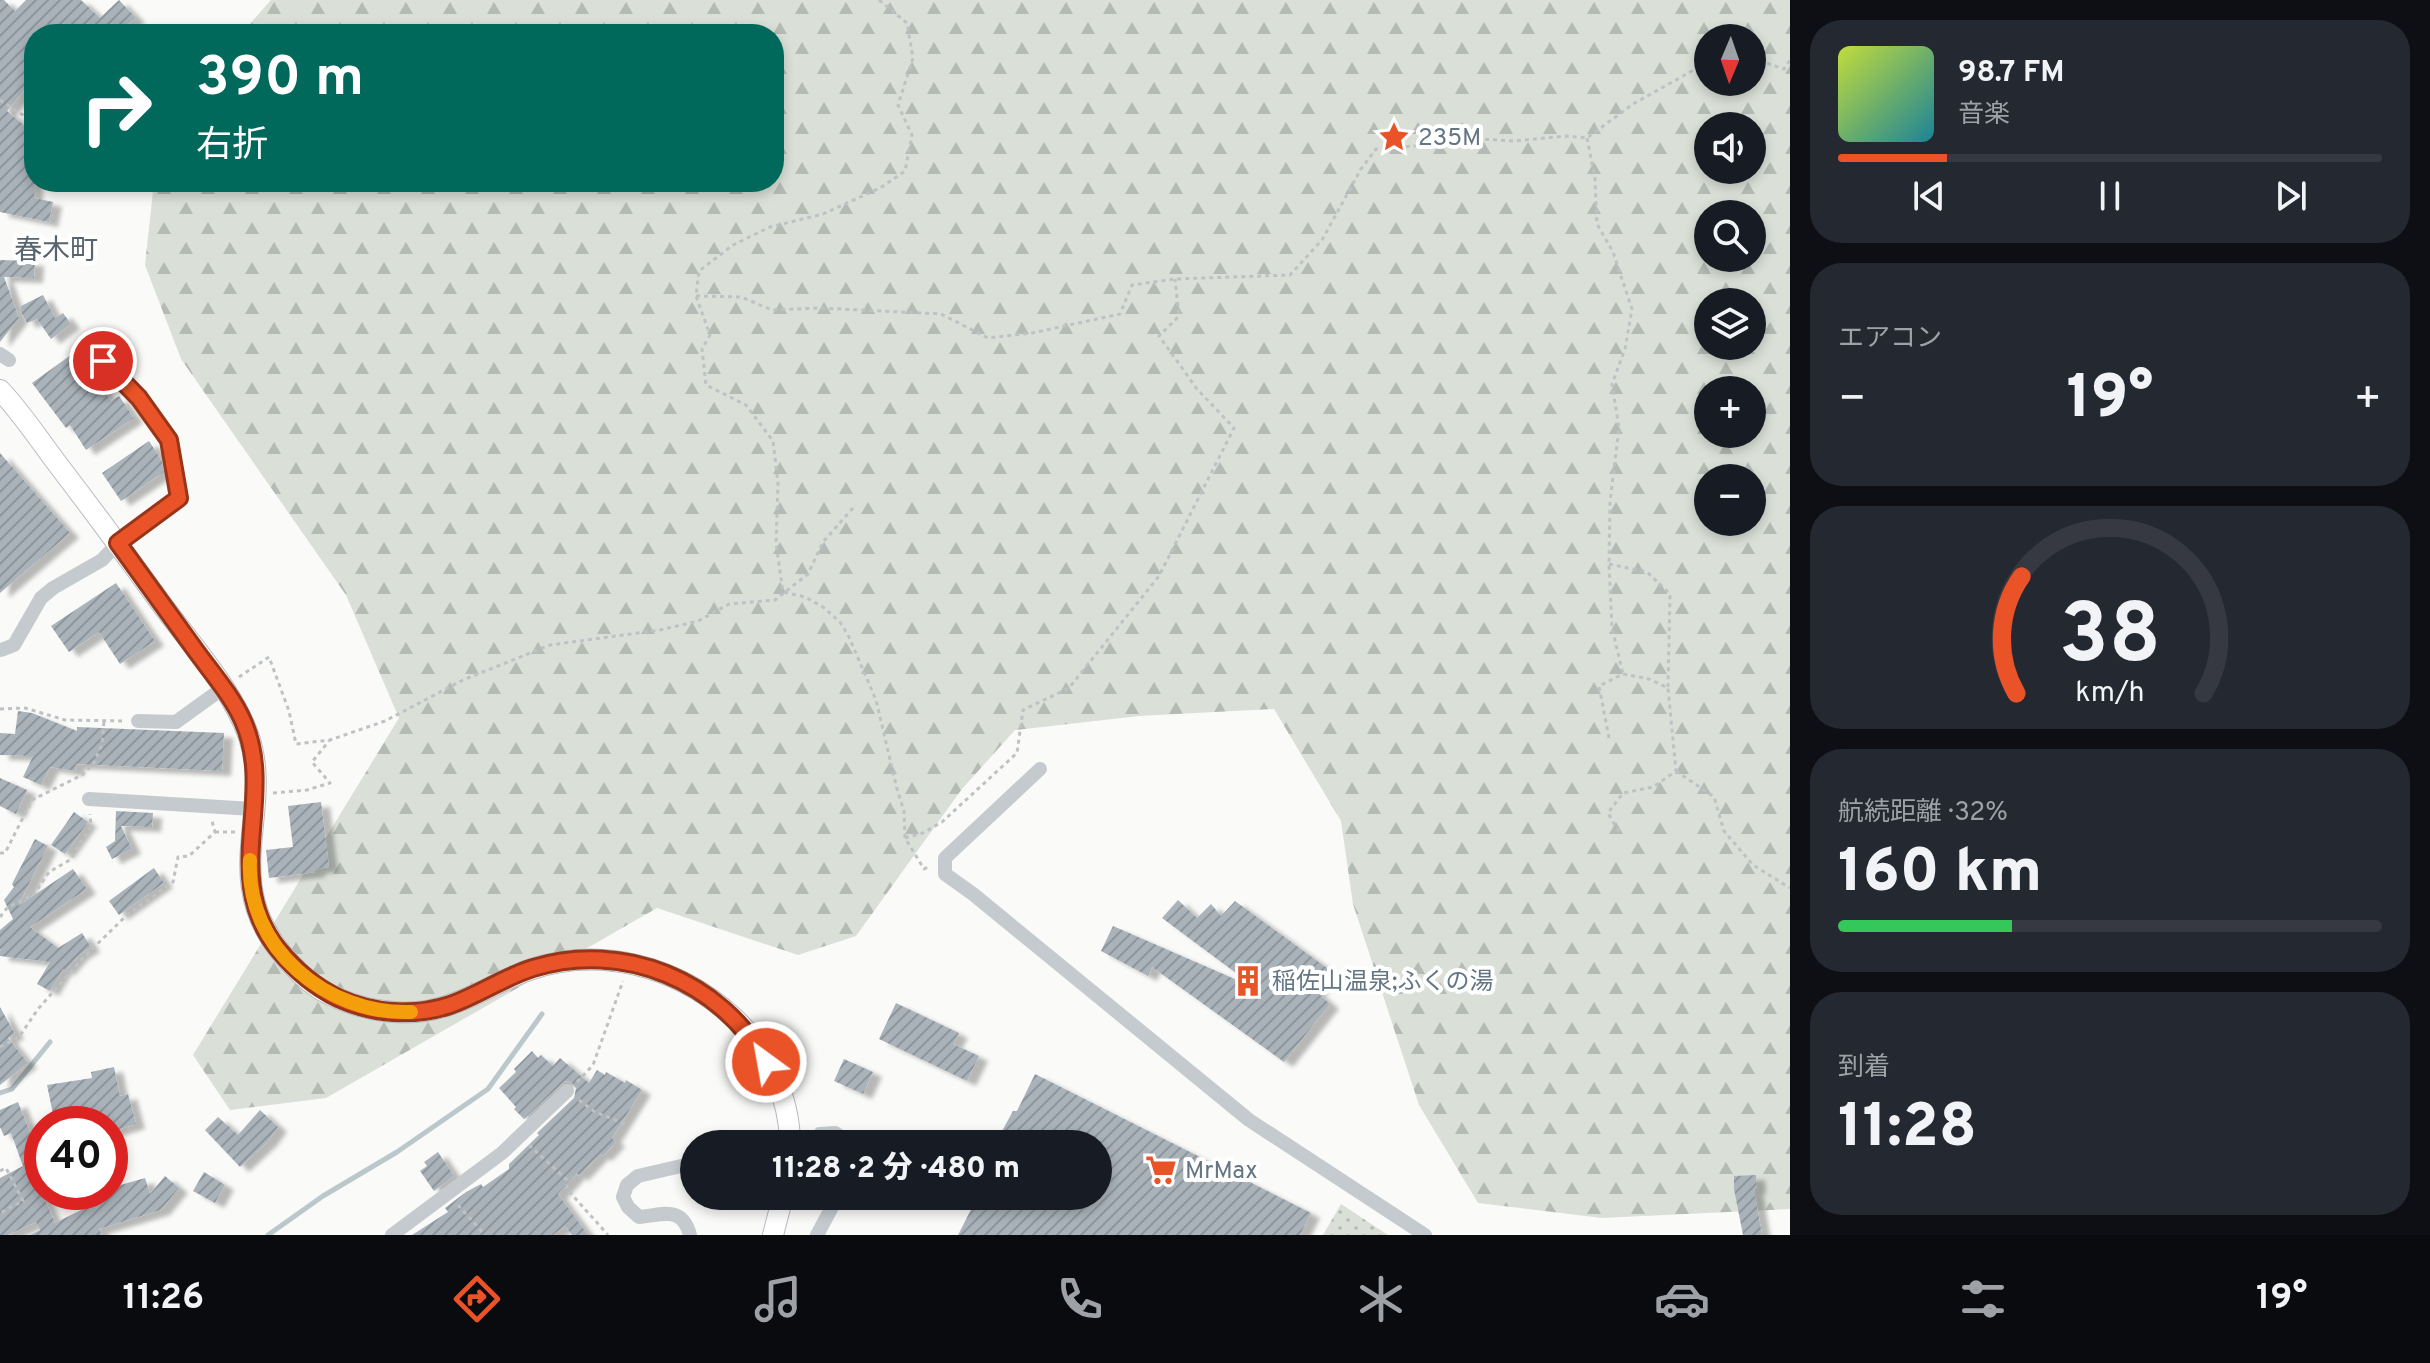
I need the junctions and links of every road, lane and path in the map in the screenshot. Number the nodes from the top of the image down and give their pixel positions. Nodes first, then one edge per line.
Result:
1 (879, 0) edge
2 (1790, 60) edge
3 (1766, 63) edge
4 (1694, 70) edge
5 (0, 100) edge
6 (24, 116) edge
7 (1587, 138) junction
8 (1175, 279) junction
9 (696, 296) junction
10 (85, 342) dead end
11 (0, 390) edge
12 (853, 508) dead end
13 (118, 543) junction
14 (1609, 564) junction
15 (783, 592) junction
16 (1, 650) edge
17 (1623, 674) junction
18 (223, 688) junction
19 (1668, 688) junction
20 (0, 709) edge
21 (104, 721) junction
22 (138, 721) joint
23 (1609, 738) dead end
24 (330, 740) junction
25 (1040, 769) dead end
26 (1676, 771) junction
27 (89, 799) joint
28 (253, 802) junction
29 (207, 806) junction
30 (1619, 832) dead end
31 (905, 838) junction
32 (0, 853) edge
33 (924, 869) dead end
34 (1790, 888) edge
35 (0, 917) edge
36 (628, 962) junction
37 (0, 1047) edge
38 (567, 1091) junction
39 (630, 1126) dead end
40 (788, 1130) edge
41 (521, 1137) junction
42 (680, 1166) edge
43 (0, 1171) edge
44 (449, 1195) junction
45 (779, 1210) edge
46 (830, 1210) edge
47 (0, 1213) edge
48 (392, 1235) edge
49 (485, 1235) edge
50 (608, 1235) edge
51 (690, 1235) edge
52 (773, 1235) edge
53 (817, 1235) edge
54 (1425, 1235) edge

1 - 9 path
2 - 3 path
4 - 7 path
5 - 6 path
7 - 8 path
7 - 14 path
8 - 9 path
8 - 31 path
9 - 15 path
10 - 13 street
11 - 13 street
12 - 15 path
13 - 16 street
13 - 18 street
14 - 17 path
14 - 19 path
15 - 24 path
15 - 31 path
17 - 19 path
17 - 23 path
18 - 22 street
18 - 24 path
18 - 28 street
19 - 26 path
20 - 21 path
21 - 22 path
21 - 32 path
24 - 28 path
25 - 54 street
26 - 30 path
26 - 34 path
27 - 29 street
27 - 35 path
28 - 29 street
28 - 36 street
29 - 37 path
31 - 33 path
36 - 38 path
36 - 40 street
38 - 39 path
38 - 41 street
41 - 44 street
41 - 50 path
42 - 51 street
43 - 47 path
44 - 48 street
44 - 49 path
45 - 52 street
46 - 53 street

